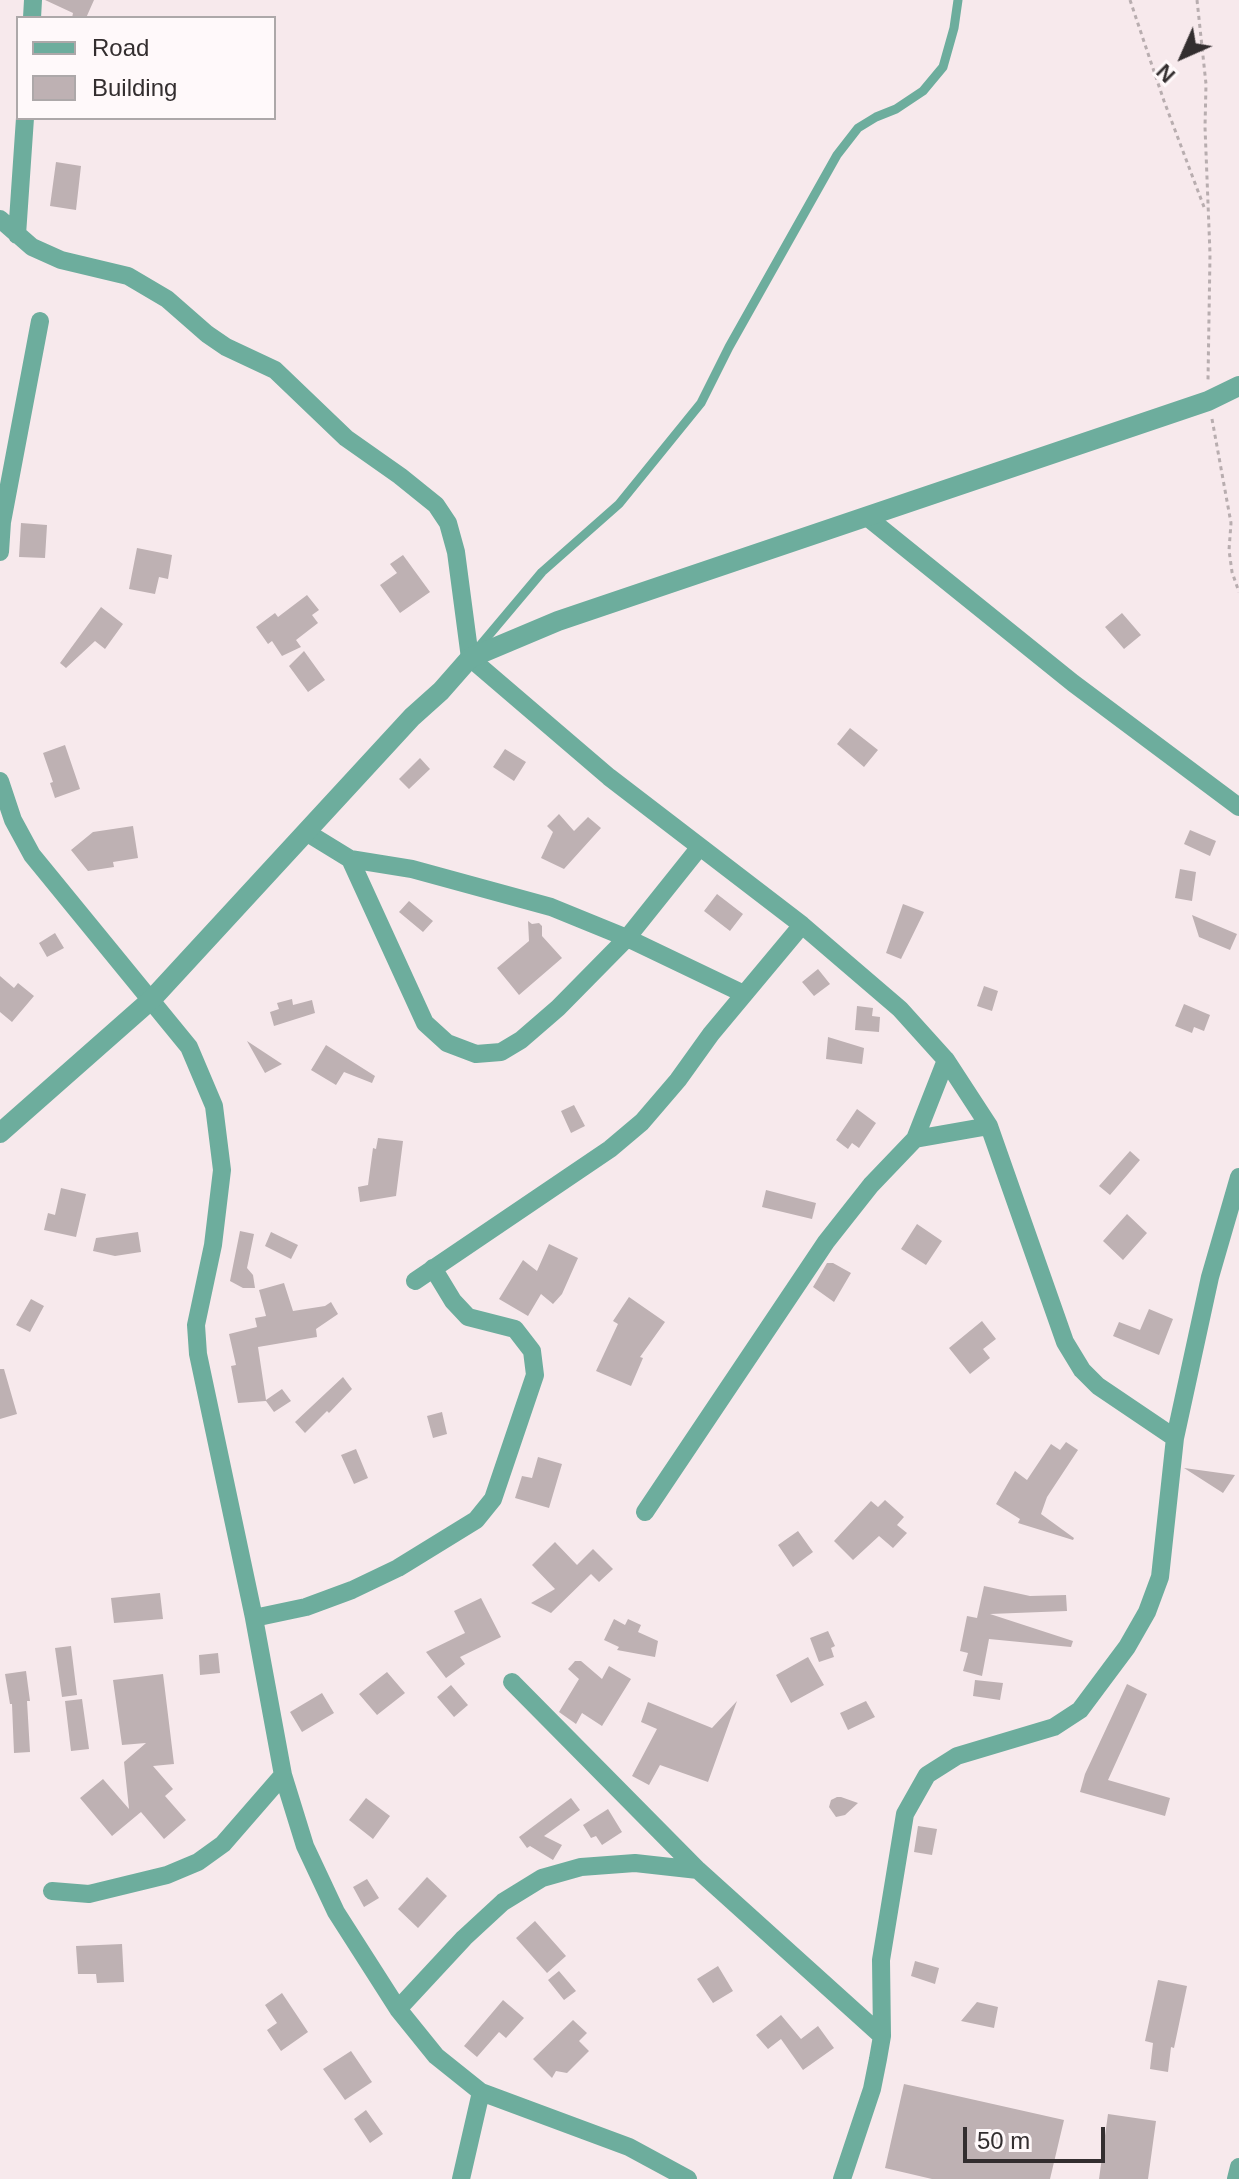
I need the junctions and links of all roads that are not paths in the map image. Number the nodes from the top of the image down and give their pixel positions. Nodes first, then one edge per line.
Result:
1 (958, 0) edge
2 (25, 120) edge
3 (0, 219) edge
4 (17, 235) junction
5 (40, 321) dead end
6 (1239, 386) edge
7 (867, 517) junction
8 (0, 552) edge
9 (470, 658) junction
10 (0, 781) edge
11 (1239, 807) edge
12 (306, 832) junction
13 (699, 848) junction
14 (350, 859) junction
15 (802, 925) junction
16 (627, 938) junction
17 (744, 994) junction
18 (152, 999) junction
19 (946, 1060) junction
20 (989, 1126) junction
21 (0, 1133) edge
22 (915, 1139) junction
23 (1239, 1177) edge
24 (433, 1268) junction
25 (415, 1281) dead end
26 (1175, 1438) junction
27 (645, 1512) dead end
28 (254, 1618) junction
29 (512, 1682) dead end
30 (283, 1775) junction
31 (698, 1870) junction
32 (52, 1891) dead end
33 (398, 2009) junction
34 (882, 2036) junction
35 (481, 2092) junction
36 (1239, 2167) edge
37 (461, 2179) edge
38 (688, 2179) edge
39 (842, 2179) edge
40 (1236, 2179) edge

1 - 9 lane
2 - 4 street
3 - 4 street
4 - 9 street
5 - 8 street
6 - 7 street
7 - 9 street
7 - 11 street
9 - 12 street
9 - 13 street
10 - 18 street
12 - 14 street
12 - 18 street
13 - 15 street
13 - 16 street
14 - 16 street
14 - 16 street
15 - 17 street
15 - 19 street
16 - 17 street
17 - 24 street
18 - 21 street
18 - 28 street
19 - 20 street
19 - 22 street
20 - 22 street
20 - 26 street
22 - 27 street
23 - 26 street
24 - 25 street
24 - 28 street
26 - 34 street
28 - 30 street
29 - 31 street
30 - 32 street
30 - 33 street
31 - 33 street
31 - 34 street
33 - 35 street
34 - 39 street
35 - 37 street
35 - 38 street
36 - 40 street

